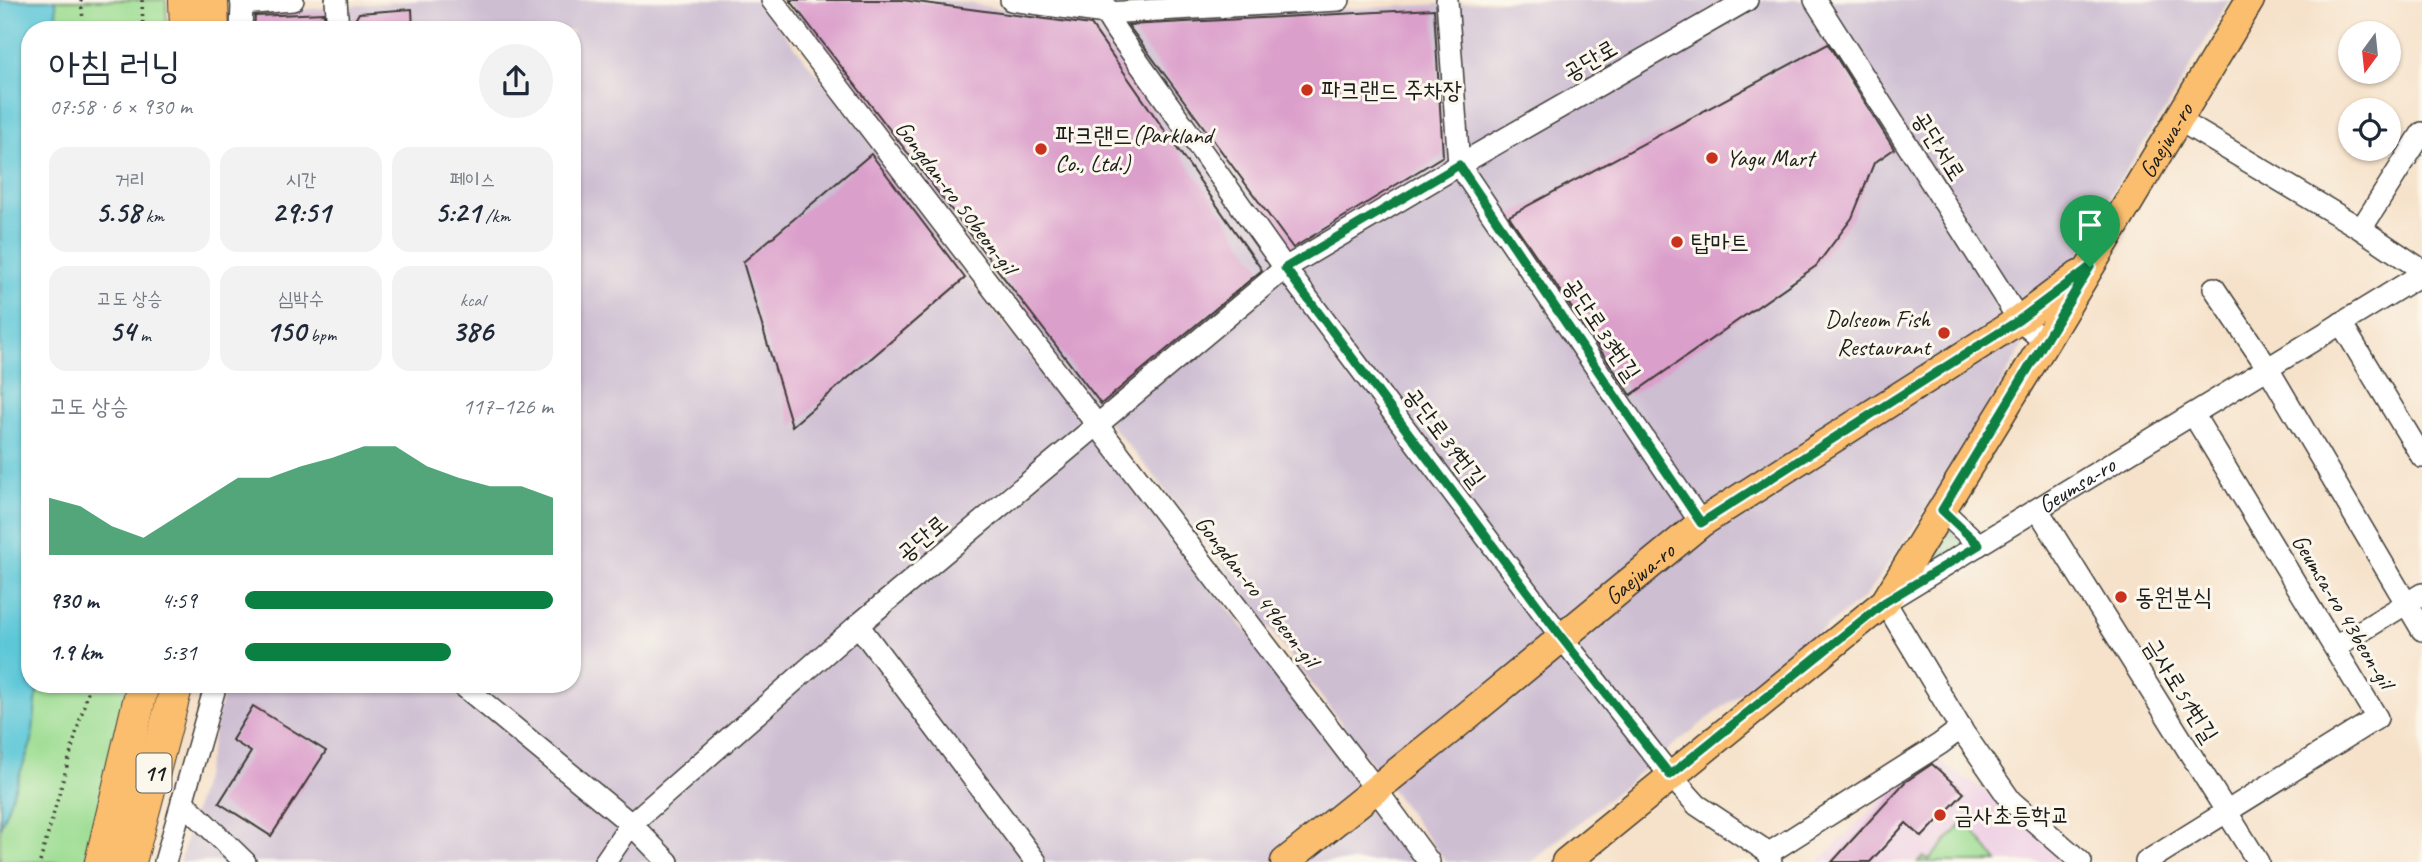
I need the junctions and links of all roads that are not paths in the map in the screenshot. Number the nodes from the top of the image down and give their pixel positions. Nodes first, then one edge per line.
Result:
1 (185, 0) edge
2 (293, 0) edge
3 (336, 0) edge
4 (772, 0) edge
5 (1011, 0) edge
6 (1339, 0) edge
7 (1447, 0) edge
8 (1747, 0) edge
9 (1815, 0) edge
10 (2250, 0) edge
11 (232, 1) edge
12 (1104, 7) edge
13 (186, 21) edge
14 (220, 21) edge
15 (239, 21) edge
16 (337, 21) edge
17 (2179, 120) junction
18 (2422, 133) edge
19 (1459, 165) junction
20 (2361, 229) junction
21 (2090, 267) junction
22 (1285, 268) junction
23 (2422, 272) edge
24 (2214, 288) dead end
25 (2019, 320) junction
26 (2341, 323) junction
27 (2045, 342) junction
28 (2267, 367) junction
29 (2193, 414) junction
30 (1097, 426) junction
31 (2422, 457) edge
32 (1942, 510) junction
33 (2038, 510) junction
34 (1701, 523) junction
35 (1979, 545) junction
36 (2414, 599) edge
37 (1885, 602) junction
38 (859, 625) junction
39 (2422, 629) edge
40 (1562, 638) junction
41 (2335, 648) junction
42 (142, 693) edge
43 (175, 693) edge
44 (213, 693) edge
45 (472, 693) edge
46 (1961, 728) junction
47 (1670, 775) junction
48 (1375, 788) junction
49 (182, 801) junction
50 (2226, 813) junction
51 (631, 824) junction
52 (1770, 858) edge
53 (101, 862) edge
54 (130, 862) edge
55 (165, 862) edge
56 (245, 862) edge
57 (606, 862) edge
58 (668, 862) edge
59 (1036, 862) edge
60 (1285, 862) edge
61 (1429, 862) edge
62 (1566, 862) edge
63 (2081, 862) edge
64 (2146, 862) edge
65 (2258, 862) edge

1 - 13 highway
2 - 11 street
3 - 16 street
4 - 30 street, Gongdan-ro 50beon-gil
5 - 12 street
6 - 12 street
7 - 19 street
8 - 19 street, 공단로
9 - 25 street, 공단서로
10 - 17 main road, Gaejwa-ro
11 - 14 highway
11 - 15 street
12 - 22 street
17 - 20 street
17 - 21 main road, Gaejwa-ro
18 - 20 street
19 - 22 street, 공단로
19 - 34 street, 공단로33번길
20 - 23 street
21 - 25 main road, Gaejwa-ro
21 - 27 main road, Geumsa-ro
22 - 30 street, 공단로
22 - 40 street, 공단로39번길
23 - 26 street, Geumsa-ro
24 - 28 street
25 - 27 street, 공단서로
25 - 34 main road, Gaejwa-ro
26 - 28 street, Geumsa-ro
26 - 31 street
27 - 32 main road, Geumsa-ro
28 - 29 street, Geumsa-ro
28 - 36 street
29 - 33 street, Geumsa-ro
29 - 41 street, Geumsa-ro 43beon-gil
30 - 38 street, 공단로
30 - 48 street, Gongdan-ro 49beon-gil
32 - 35 street
32 - 37 main road, Geumsa-ro
33 - 35 street, Geumsa-ro
33 - 50 street, 금사로51번길
34 - 40 main road, Gaejwa-ro
35 - 37 street, Geumsa-ro
36 - 39 street
36 - 41 street
37 - 46 street
37 - 47 main road, Geumsa-ro
38 - 51 street, 공단로
38 - 59 street
40 - 47 street
40 - 48 main road, Gaejwa-ro
41 - 50 street, Geumsa-ro 43beon-gil
42 - 53 highway, 11
43 - 54 highway, 11
44 - 49 street
45 - 51 street
46 - 52 street
46 - 63 street
47 - 52 street
47 - 62 main road, Geumsa-ro
48 - 60 main road, Gaejwa-ro
48 - 61 street
49 - 55 street
49 - 56 street
50 - 64 street
50 - 65 street, 금사로51번길
51 - 57 street, 공단로
51 - 58 street

